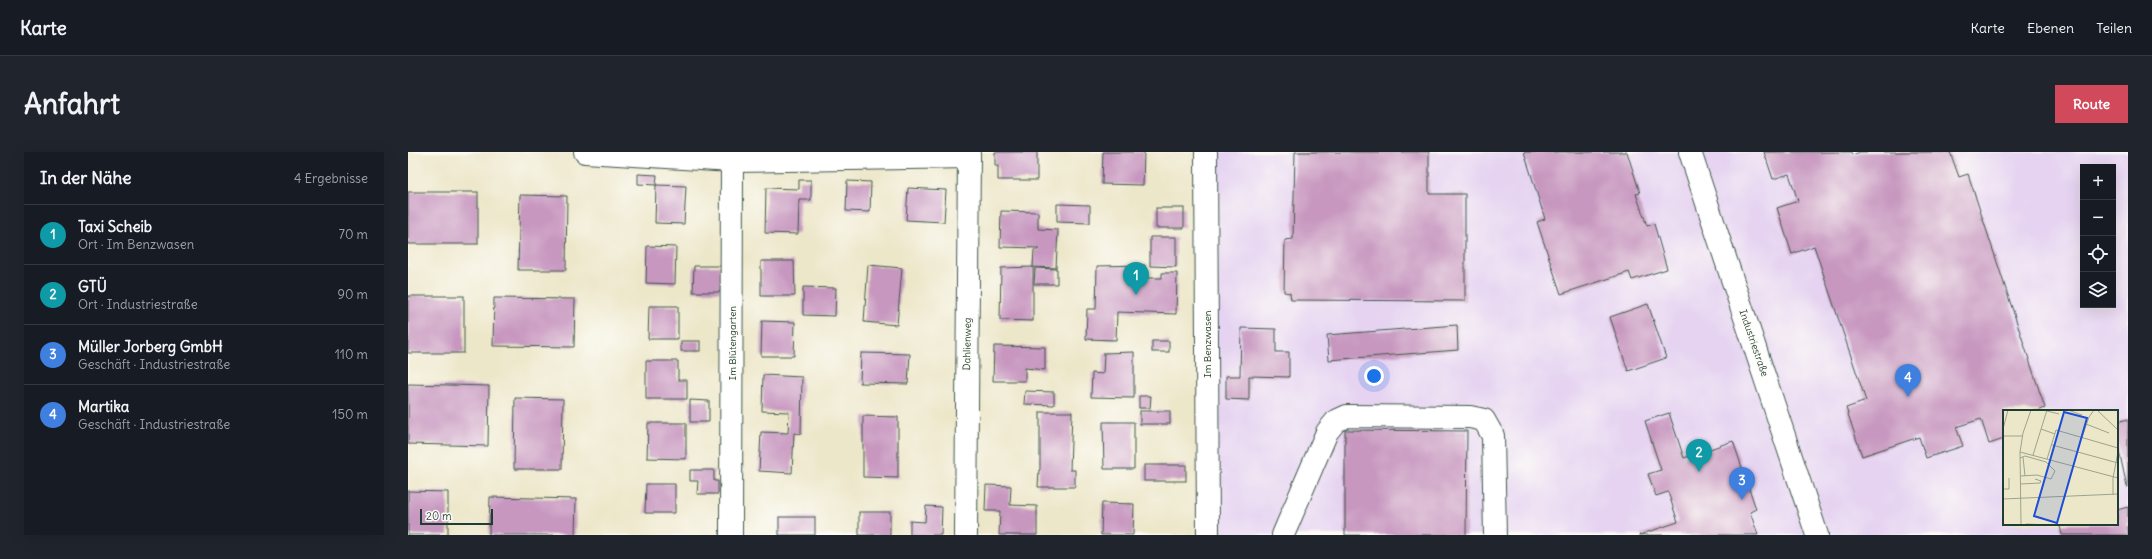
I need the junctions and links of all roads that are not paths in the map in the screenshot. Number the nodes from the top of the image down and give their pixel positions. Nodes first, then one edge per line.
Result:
1 (584, 152) edge
2 (1206, 152) edge
3 (1690, 152) edge
4 (969, 154) edge
5 (732, 156) edge
6 (731, 535) edge
7 (966, 535) edge
8 (1208, 535) edge
9 (1283, 535) edge
10 (1495, 535) edge
11 (1817, 535) edge

1 - 5 street
2 - 8 street, Im Benzwasen
3 - 11 street, Industriestraße
4 - 5 street
4 - 7 street, Dahlienweg
5 - 6 street, Im Blütengarten
9 - 10 street

